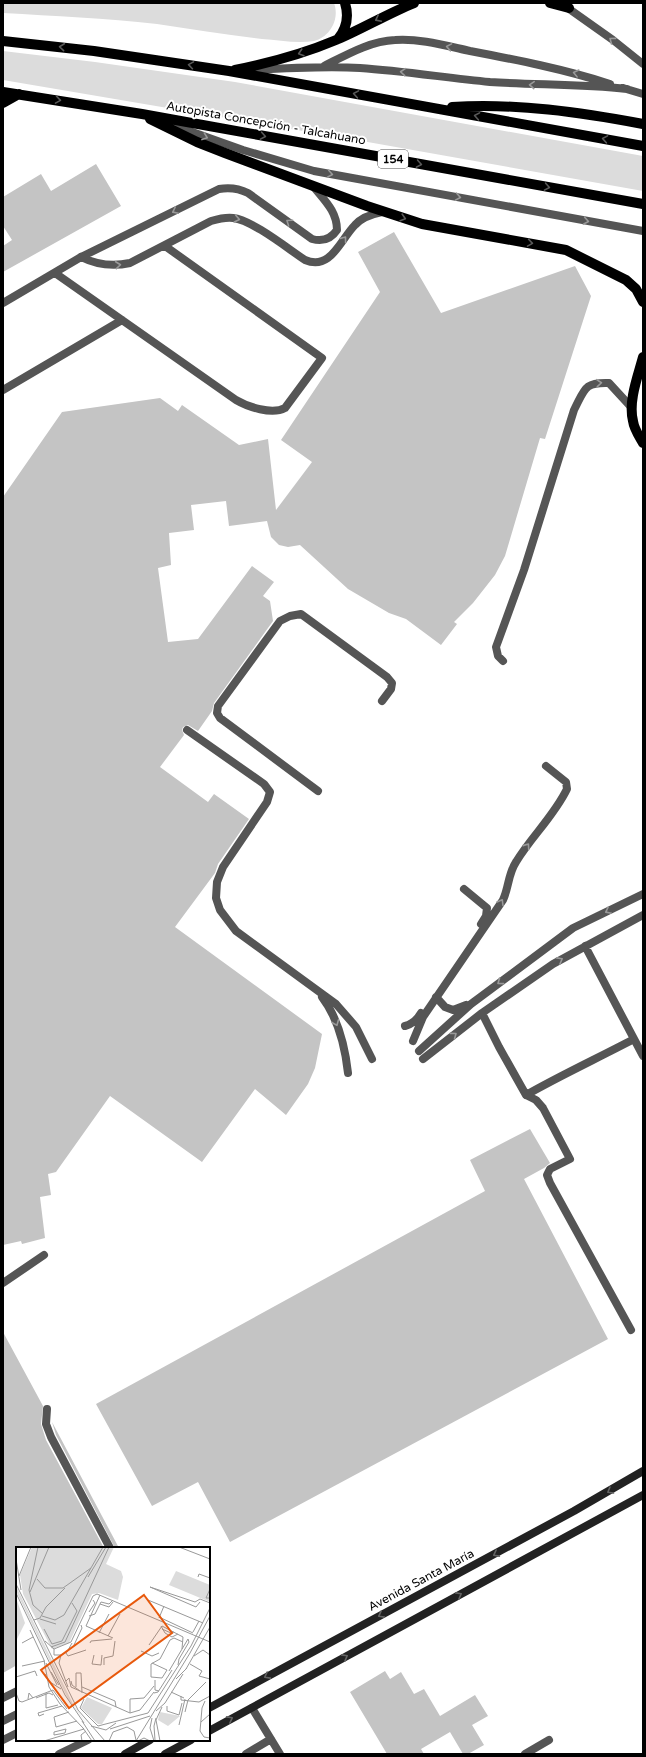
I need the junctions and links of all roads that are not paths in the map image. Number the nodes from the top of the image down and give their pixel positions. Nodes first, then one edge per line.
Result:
1 (345, 3) edge
2 (414, 3) edge
3 (550, 3) edge
4 (559, 3) edge
5 (569, 8) junction
6 (337, 40) junction
7 (3, 41) edge
8 (643, 64) edge
9 (323, 67) junction
10 (229, 71) junction
11 (627, 89) junction
12 (3, 92) edge
13 (19, 94) junction
14 (643, 94) edge
15 (3, 103) edge
16 (435, 109) junction
17 (142, 114) junction
18 (643, 124) edge
19 (643, 146) edge
20 (313, 186) junction
21 (643, 204) edge
22 (382, 212) junction
23 (643, 231) edge
24 (164, 246) junction
25 (81, 258) junction
26 (55, 273) junction
27 (643, 302) edge
28 (3, 303) edge
29 (122, 320) junction
30 (643, 357) edge
31 (3, 390) edge
32 (632, 408) junction
33 (643, 427) edge
34 (643, 443) edge
35 (503, 661) dead end
36 (382, 701) dead end
37 (187, 730) dead end
38 (546, 766) dead end
39 (318, 791) dead end
40 (464, 889) dead end
41 (643, 894) edge
42 (643, 915) edge
43 (585, 946) junction
44 (317, 990) junction
45 (436, 998) junction
46 (471, 1004) junction
47 (482, 1014) junction
48 (405, 1026) dead end
49 (634, 1039) junction
50 (413, 1041) dead end
51 (643, 1056) edge
52 (372, 1058) dead end
53 (348, 1073) dead end
54 (526, 1095) junction
55 (44, 1255) dead end
56 (3, 1283) edge
57 (631, 1330) dead end
58 (47, 1409) dead end
59 (643, 1471) edge
60 (643, 1495) edge
61 (109, 1547) edge
62 (16, 1692) edge
63 (3, 1698) edge
64 (210, 1707) edge
65 (252, 1708) junction
66 (16, 1714) edge
67 (3, 1721) edge
68 (210, 1729) edge
69 (16, 1734) edge
70 (271, 1739) junction
71 (3, 1740) edge
72 (549, 1740) dead end
73 (86, 1741) edge
74 (148, 1741) edge
75 (189, 1741) edge
76 (59, 1754) edge
77 (125, 1754) edge
78 (165, 1754) edge
79 (246, 1754) edge
80 (280, 1754) edge
81 (525, 1754) edge

1 - 6 main road
2 -> 6 main road
3 - 5 main road
4 - 5 street
8 -> 5 street
6 -> 10 main road
10 -> 7 main road
9 - 10 street
11 -> 9 street
11 -> 9 street
16 -> 10 main road
11 - 14 street
12 - 13 main road, Autopista Concepción - Talcahuano / 154
13 - 15 main road
13 -> 17 main road, Autopista Concepción - Talcahuano / 154
16 - 18 main road
19 -> 16 main road
17 - 20 main road
17 -> 21 main road, Autopista Concepción - Talcahuano / 154
17 -> 23 street
20 - 22 main road
20 -> 25 street
24 -> 22 street
22 -> 27 main road
25 -> 24 street
24 - 29 street
25 - 26 street
26 - 28 street
26 - 29 street
29 - 31 street
30 - 32 main road
32 - 33 main road
32 - 34 main road
35 -> 32 street
36 - 39 street
37 - 44 street
45 -> 38 street
40 - 48 street
41 -> 46 street
42 - 43 street
47 -> 43 street
43 - 49 street
44 - 52 street
44 -> 53 street
45 - 46 street
45 - 50 street
46 -> 47 street
47 - 54 street
49 - 51 street
49 - 54 street
54 - 57 street
55 - 56 street
58 - 61 street
59 -> 64 main road, Avenida Santa María
65 -> 60 main road
62 - 63 street
68 -> 65 main road
65 - 70 street
66 - 67 street
69 - 71 street
70 - 79 street
70 - 80 street
72 - 81 street
73 - 76 street
74 - 77 main road
75 - 78 main road

